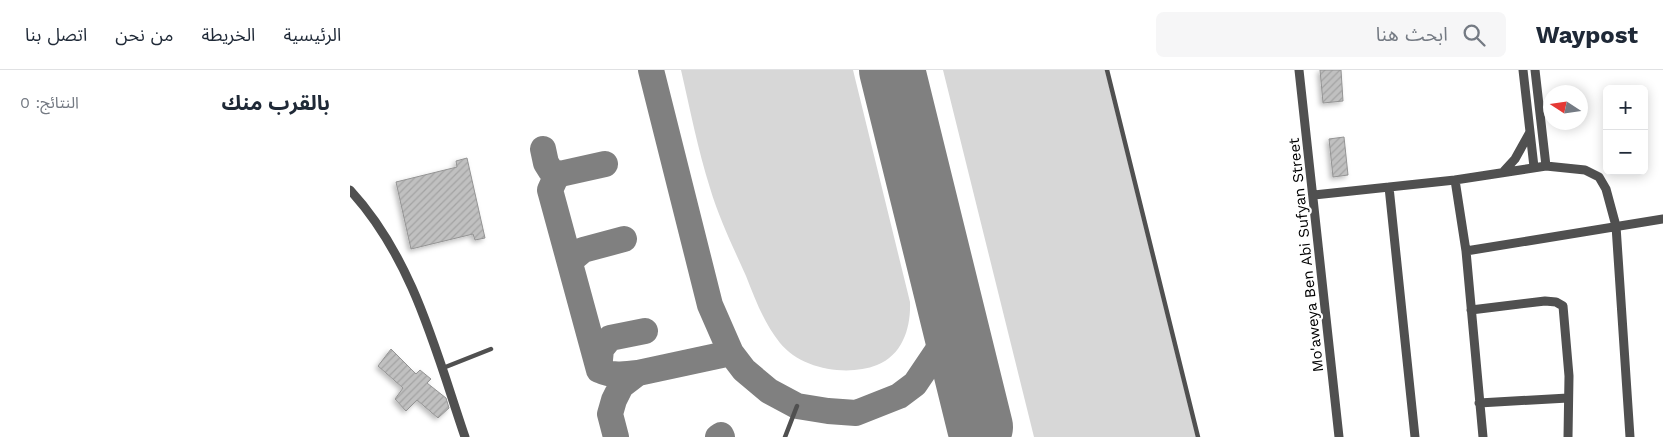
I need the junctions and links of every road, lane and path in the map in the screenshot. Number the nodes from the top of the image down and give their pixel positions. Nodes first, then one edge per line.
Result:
1 (1107, 70) edge
2 (1299, 70) edge
3 (1523, 70) edge
4 (1535, 70) edge
5 (1530, 132) junction
6 (1546, 166) junction
7 (1534, 167) junction
8 (1504, 171) junction
9 (1455, 180) junction
10 (1388, 187) junction
11 (350, 190) edge
12 (1314, 195) junction
13 (1663, 219) edge
14 (1616, 226) junction
15 (1466, 251) junction
16 (1471, 310) junction
17 (492, 349) dead end
18 (441, 369) junction
19 (1568, 398) junction
20 (1479, 403) junction
21 (797, 406) dead end
22 (466, 437) edge
23 (785, 437) edge
24 (1198, 437) edge
25 (1339, 437) edge
26 (1415, 437) edge
27 (1483, 437) edge
28 (1568, 437) edge
29 (1630, 437) edge

1 - 24 lane
2 - 12 street, Mo'aweya Ben Abi Sufyan Street
3 - 5 street
4 - 6 street
5 - 7 street
5 - 8 street
6 - 7 street
6 - 14 street
7 - 8 street
8 - 9 street
9 - 10 street
9 - 15 street
10 - 12 street
10 - 26 street
11 - 18 street
12 - 25 street, Mo'aweya Ben Abi Sufyan Street
13 - 14 street
14 - 15 street
14 - 29 street
15 - 16 street
16 - 19 street
16 - 20 street
17 - 18 lane
18 - 22 street
19 - 20 street
19 - 28 street
20 - 27 street
21 - 23 lane

